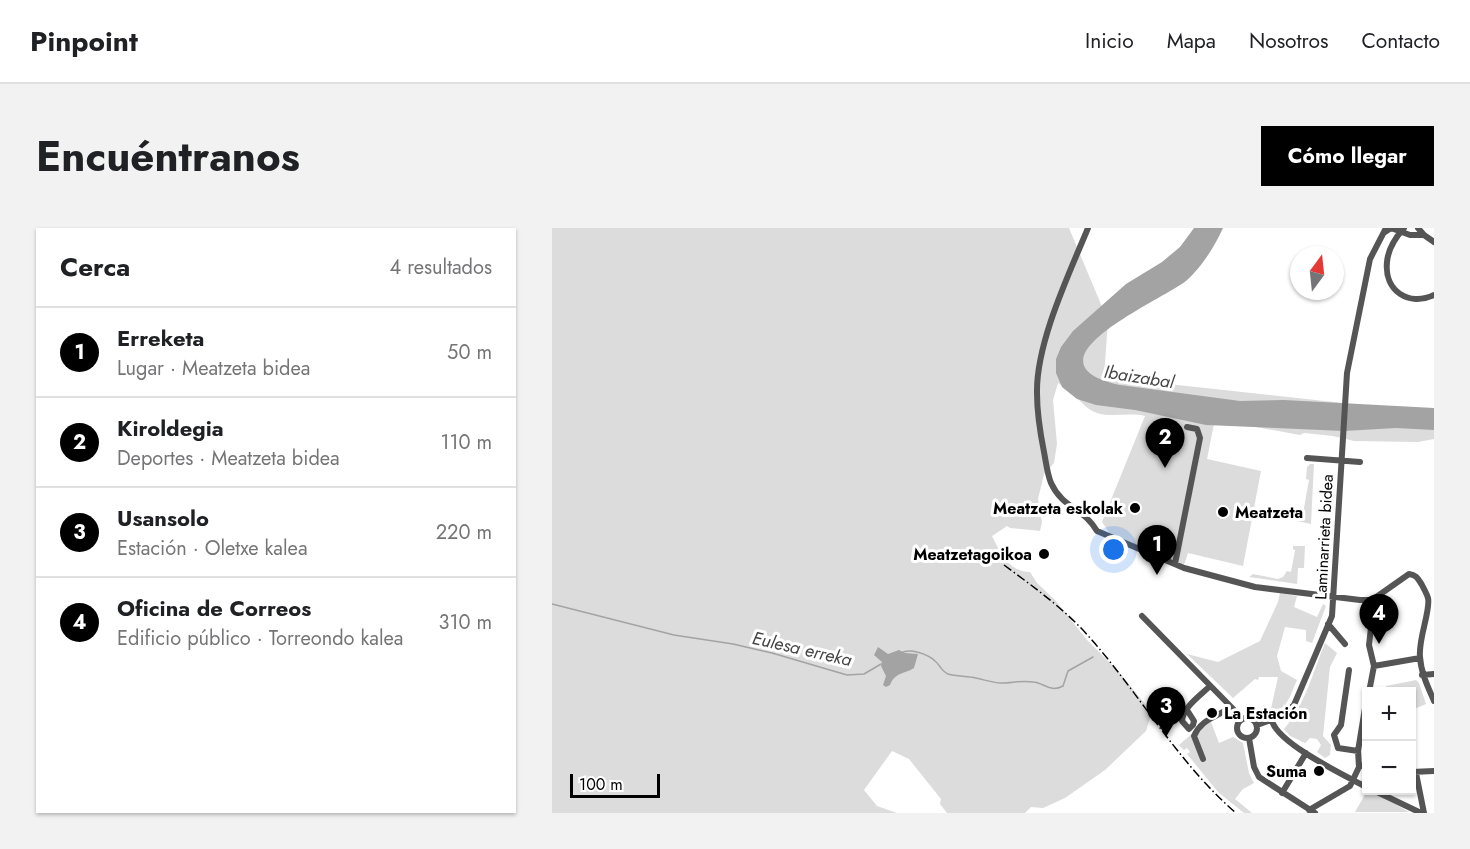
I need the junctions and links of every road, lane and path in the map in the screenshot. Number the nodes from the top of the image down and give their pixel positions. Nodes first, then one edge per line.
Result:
1 (1088, 228) edge
2 (1418, 228) edge
3 (1400, 229) edge
4 (1386, 230) edge
5 (1410, 235) junction
6 (1424, 236) junction
7 (1434, 242) edge
8 (1391, 247) junction
9 (1434, 295) edge
10 (1187, 427) dead end
11 (1306, 458) dead end
12 (1341, 461) junction
13 (1360, 462) dead end
14 (1175, 564) junction
15 (1333, 597) junction
16 (1372, 600) junction
17 (1426, 614) junction
18 (1142, 616) dead end
19 (1434, 616) edge
20 (1328, 624) junction
21 (1345, 644) dead end
22 (1420, 658) junction
23 (1374, 666) junction
24 (1349, 670) dead end
25 (1434, 674) edge
26 (1422, 675) junction
27 (1210, 686) junction
28 (1370, 687) edge
29 (1434, 701) edge
30 (1230, 707) junction
31 (1187, 710) dead end
32 (1242, 718) junction
33 (1272, 721) junction
34 (1257, 725) junction
35 (1362, 726) edge
36 (1249, 738) junction
37 (1358, 751) junction
38 (1306, 753) junction
39 (1203, 759) dead end
40 (1362, 766) edge
41 (1359, 767) junction
42 (1434, 771) edge
43 (1416, 772) edge
44 (1354, 780) junction
45 (1416, 781) edge
46 (1362, 785) edge
47 (1282, 793) junction
48 (1384, 795) edge
49 (1311, 812) edge
50 (1423, 813) edge

1 - 14 street
2 - 6 street
3 - 4 street
3 - 5 street
3 - 8 street
4 - 12 street, Laminarrieta bidea
5 - 6 street
5 - 8 street
6 - 7 street
8 - 9 street
10 - 14 street
11 - 12 street
12 - 13 street
12 - 15 street, Laminarrieta bidea
14 - 15 street
15 - 16 street
15 - 20 street, Laminarrieta bidea
16 - 17 street
16 - 23 street
17 - 19 street
17 - 22 street
18 - 27 street
20 - 21 street
20 - 33 street, Laminarrieta bidea
22 - 23 street
22 - 26 street
23 - 28 street
24 - 37 street
25 - 26 street
26 - 29 street
27 - 30 street
27 - 31 street
30 - 32 street
30 - 39 street
32 - 34 street
32 - 36 street
33 - 34 street, Laminarrieta bidea
33 - 38 street
34 - 36 street
35 - 37 street
36 - 47 street
37 - 41 street
38 - 44 street
38 - 47 street
40 - 41 street
41 - 44 street
42 - 43 street
44 - 46 street
44 - 49 street
45 - 50 street
47 - 49 street
48 - 50 street

